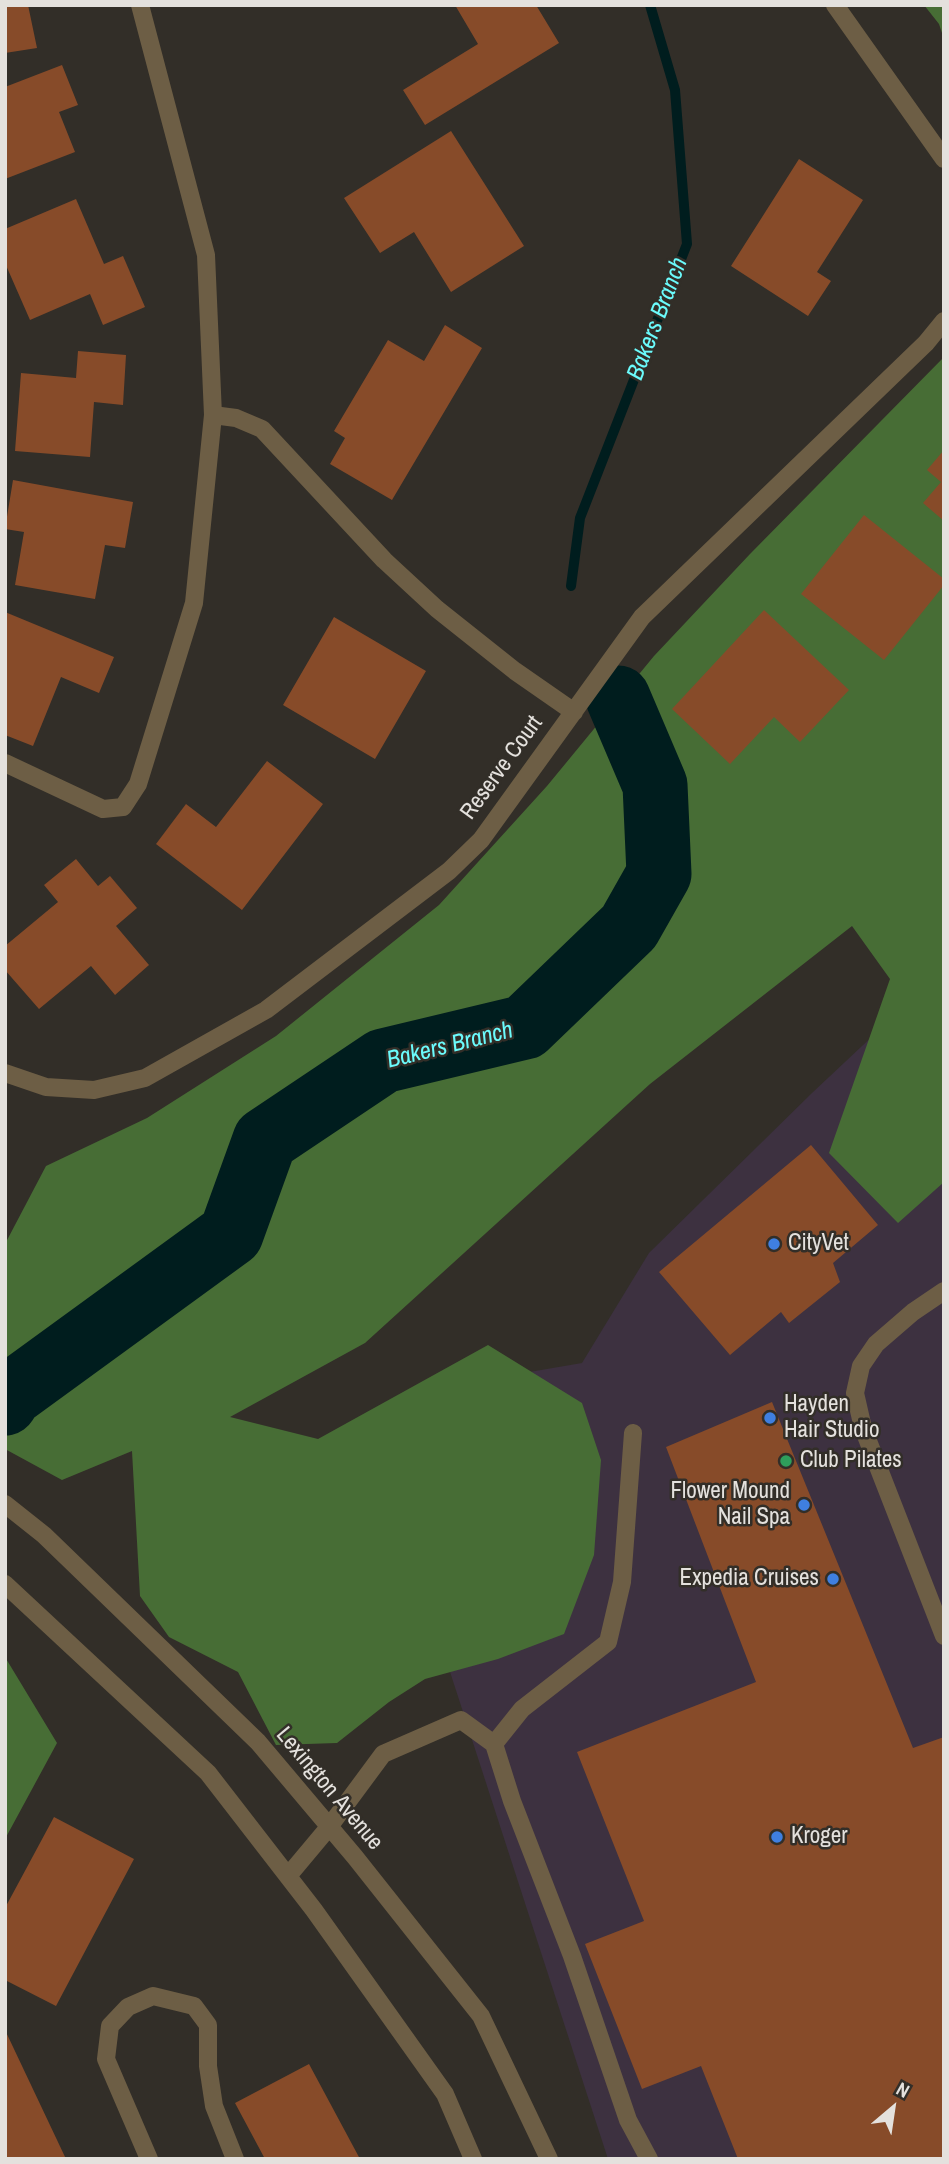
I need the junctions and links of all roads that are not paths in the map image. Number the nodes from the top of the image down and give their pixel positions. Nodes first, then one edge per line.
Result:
1 (140, 5) edge
2 (835, 5) edge
3 (944, 159) edge
4 (944, 321) edge
5 (213, 415) junction
6 (574, 712) junction
7 (5, 763) edge
8 (5, 1073) edge
9 (944, 1291) edge
10 (633, 1433) dead end
11 (5, 1504) edge
12 (5, 1584) edge
13 (944, 1636) edge
14 (494, 1744) junction
15 (330, 1826) junction
16 (288, 1876) junction
17 (149, 2159) edge
18 (235, 2159) edge
19 (473, 2159) edge
20 (549, 2159) edge
21 (649, 2159) edge

1 - 5 street
2 - 3 street
4 - 6 street, Reserve Court
5 - 6 street
5 - 7 street
6 - 8 street, Reserve Court
9 - 13 street
10 - 14 street
11 - 15 street, Lexington Avenue
12 - 16 street
14 - 15 street
14 - 21 street
15 - 16 street
15 - 20 street, Lexington Avenue
16 - 19 street
17 - 18 street

